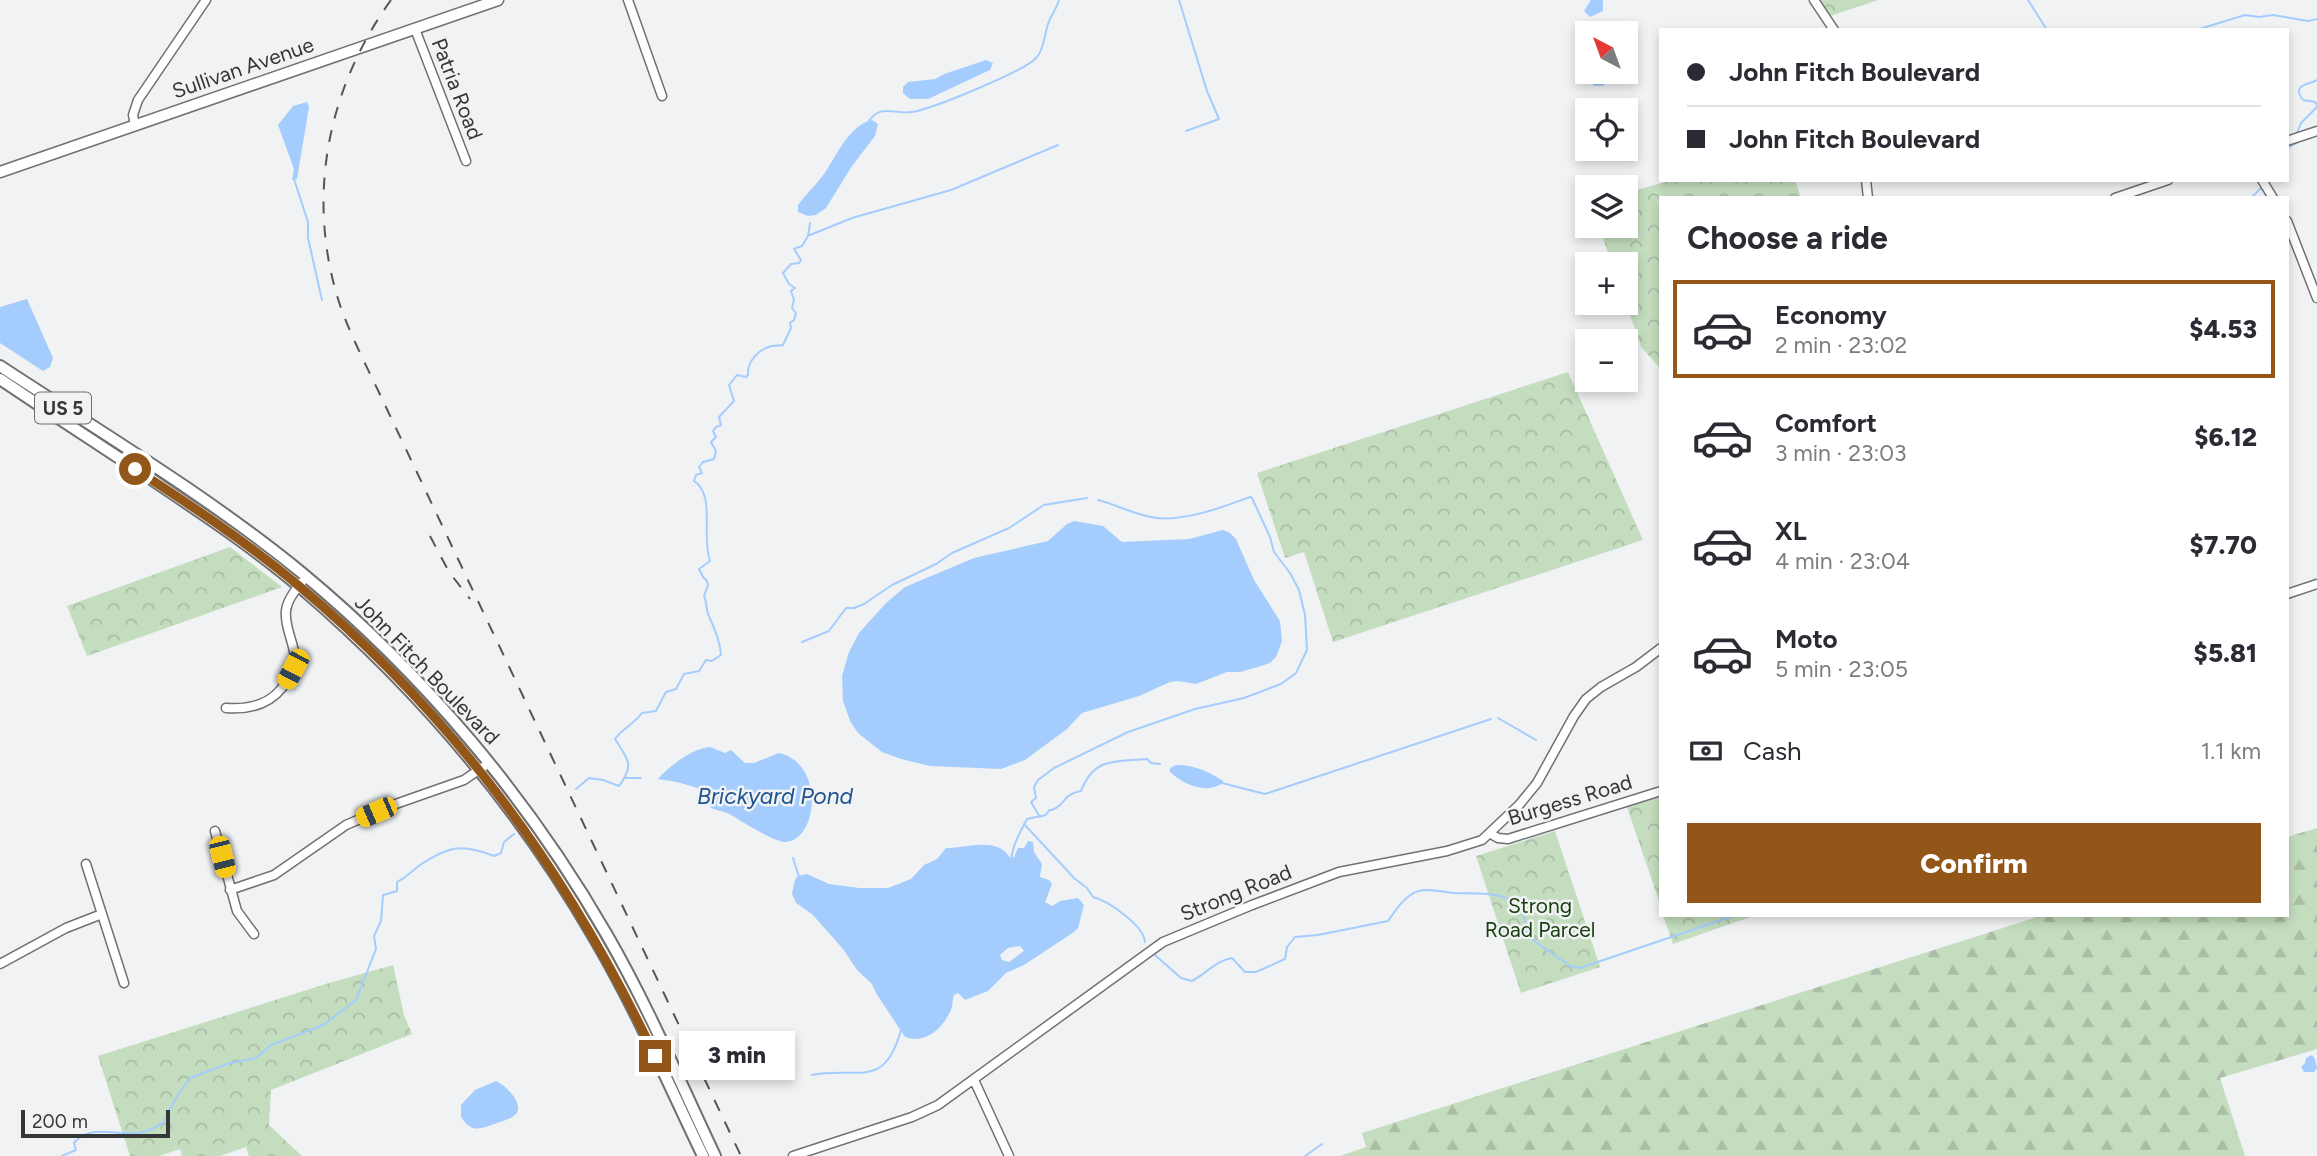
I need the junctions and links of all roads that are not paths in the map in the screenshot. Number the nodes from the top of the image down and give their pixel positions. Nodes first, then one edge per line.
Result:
1 (206, 0) edge
2 (498, 0) edge
3 (628, 0) edge
4 (1814, 0) edge
5 (1833, 28) edge
6 (415, 29) junction
7 (662, 96) dead end
8 (135, 125) junction
9 (2317, 131) edge
10 (2289, 140) edge
11 (466, 161) dead end
12 (0, 172) edge
13 (2162, 182) edge
14 (2121, 196) edge
15 (2289, 226) edge
16 (2317, 299) edge
17 (0, 366) edge
18 (0, 379) edge
19 (123, 454) junction
20 (303, 582) junction
21 (2317, 584) edge
22 (2289, 593) edge
23 (1659, 650) edge
24 (226, 708) dead end
25 (485, 766) junction
26 (1659, 792) edge
27 (215, 831) dead end
28 (1491, 834) junction
29 (86, 864) dead end
30 (230, 890) junction
31 (576, 896) junction
32 (102, 914) junction
33 (254, 934) dead end
34 (0, 964) edge
35 (124, 984) dead end
36 (974, 1080) junction
37 (703, 1156) edge
38 (715, 1156) edge
39 (793, 1156) edge
40 (1009, 1156) edge

1 - 8 street
2 - 6 main road, Sullivan Avenue
3 - 7 street
4 - 5 street
6 - 8 main road, Sullivan Avenue
6 - 11 street, Patria Road
8 - 12 main road, Sullivan Avenue
9 - 10 street
13 - 14 street
15 - 16 street
17 - 19 highway, John Fitch Boulevard / US 5
18 - 19 highway, John Fitch Boulevard / US 5
19 - 20 highway, John Fitch Boulevard / US 5
20 - 24 street
20 - 25 highway, John Fitch Boulevard / US 5
21 - 22 street
23 - 28 street, Strong Road
25 - 30 street
25 - 31 highway, John Fitch Boulevard / US 5
26 - 28 street, Burgess Road
27 - 30 street
28 - 36 street, Strong Road
29 - 32 street
30 - 33 street
31 - 37 highway, John Fitch Boulevard / US 5
31 - 38 highway, John Fitch Boulevard / US 5
32 - 34 street
32 - 35 street
36 - 39 street, Strong Road
36 - 40 street

